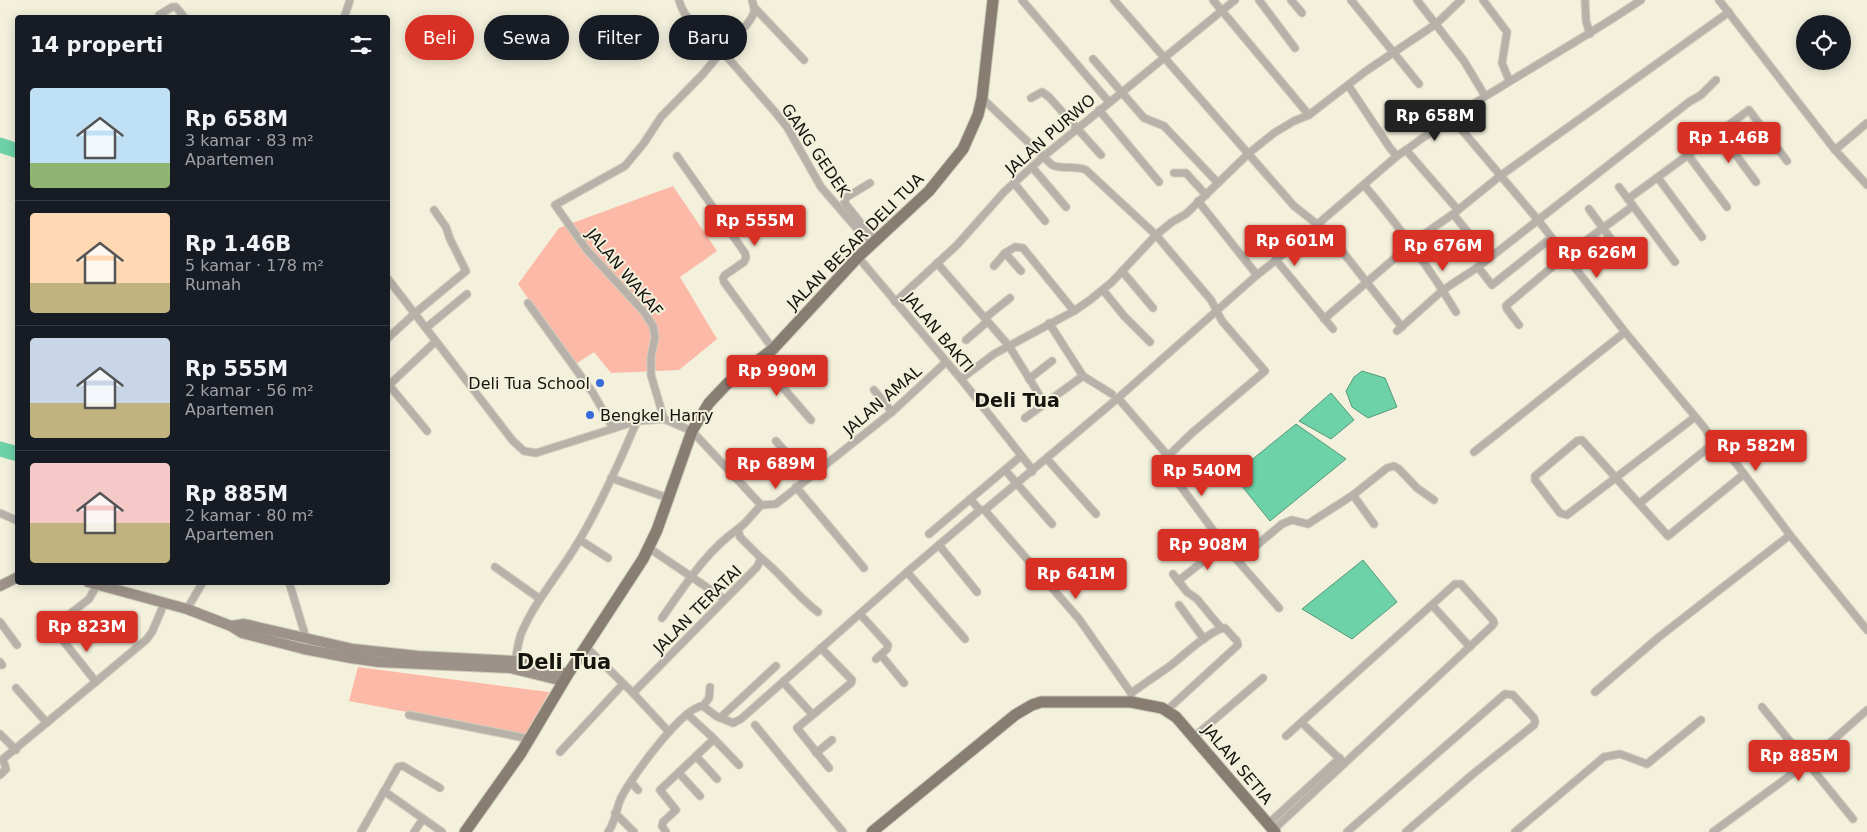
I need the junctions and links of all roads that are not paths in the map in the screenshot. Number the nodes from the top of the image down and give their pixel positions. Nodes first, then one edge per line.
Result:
1 (350, 0) edge
2 (679, 0) edge
3 (993, 0) edge
4 (1022, 0) edge
5 (1114, 0) edge
6 (1213, 0) edge
7 (1235, 0) edge
8 (1259, 0) edge
9 (1291, 0) edge
10 (1351, 0) edge
11 (1417, 0) edge
12 (1461, 0) edge
13 (1483, 0) edge
14 (1585, 0) edge
15 (1641, 0) edge
16 (1719, 0) edge
17 (753, 4) edge
18 (1222, 11) junction
19 (1729, 12) junction
20 (1302, 13) dead end
21 (159, 15) dead end
22 (183, 15) edge
23 (345, 15) edge
24 (685, 15) edge
25 (747, 24) edge
26 (1436, 24) junction
27 (1590, 34) junction
28 (1295, 48) dead end
29 (1393, 54) junction
30 (1165, 57) junction
31 (1093, 59) dead end
32 (715, 60) edge
33 (730, 60) edge
34 (804, 60) dead end
35 (1509, 80) junction
36 (1716, 80) dead end
37 (1348, 84) junction
38 (1419, 84) dead end
39 (1121, 92) junction
40 (1485, 96) junction
41 (982, 98) junction
42 (1031, 98) dead end
43 (1109, 102) junction
44 (1099, 110) junction
45 (1309, 115) junction
46 (1451, 117) junction
47 (1867, 123) edge
48 (1077, 128) junction
49 (1719, 132) junction
50 (1406, 150) junction
51 (1835, 150) junction
52 (1248, 153) junction
53 (1101, 154) dead end
54 (1688, 155) junction
55 (678, 156) dead end
56 (1044, 156) junction
57 (1397, 156) junction
58 (1787, 160) dead end
59 (1032, 167) junction
60 (1174, 173) dead end
61 (1500, 176) junction
62 (1658, 178) junction
63 (1159, 182) dead end
64 (1756, 182) dead end
65 (1014, 183) junction
66 (1218, 183) junction
67 (870, 184) dead end
68 (1364, 185) junction
69 (1867, 185) edge
70 (1619, 187) dead end
71 (1206, 195) junction
72 (1198, 201) junction
73 (1631, 203) junction
74 (1066, 207) dead end
75 (1727, 207) dead end
76 (434, 210) dead end
77 (1589, 210) dead end
78 (1455, 212) junction
79 (1538, 220) junction
80 (1045, 221) dead end
81 (1317, 223) junction
82 (1603, 228) junction
83 (1156, 235) junction
84 (1702, 237) dead end
85 (1551, 238) junction
86 (873, 243) junction
87 (1411, 246) junction
88 (1619, 250) dead end
89 (1005, 254) junction
90 (1565, 256) junction
91 (858, 257) junction
92 (1489, 258) junction
93 (1276, 260) junction
94 (1675, 262) dead end
95 (937, 263) junction
96 (994, 266) dead end
97 (1478, 266) junction
98 (1022, 271) dead end
99 (1122, 272) junction
100 (1257, 275) junction
101 (390, 282) edge
102 (1366, 283) junction
103 (1103, 290) junction
104 (1443, 290) junction
105 (467, 294) dead end
106 (1010, 298) dead end
107 (894, 302) junction
108 (528, 303) dead end
109 (1153, 308) dead end
110 (1074, 311) junction
111 (1216, 311) junction
112 (1456, 312) dead end
113 (414, 314) junction
114 (1324, 319) junction
115 (986, 320) junction
116 (1049, 323) junction
117 (1519, 324) dead end
118 (426, 328) junction
119 (1333, 329) dead end
120 (1625, 332) junction
121 (390, 336) edge
122 (966, 340) dead end
123 (436, 342) junction
124 (1150, 342) dead end
125 (1009, 346) junction
126 (773, 349) junction
127 (759, 360) junction
128 (1052, 361) dead end
129 (946, 362) junction
130 (1083, 376) junction
131 (1029, 378) junction
132 (961, 379) junction
133 (390, 384) edge
134 (390, 388) edge
135 (874, 390) dead end
136 (1115, 396) junction
137 (1045, 404) junction
138 (892, 412) junction
139 (1025, 418) dead end
140 (1695, 418) junction
141 (664, 419) junction
142 (811, 420) dead end
143 (637, 422) junction
144 (614, 428) junction
145 (427, 430) dead end
146 (692, 431) junction
147 (776, 441) dead end
148 (1708, 447) junction
149 (1474, 452) dead end
150 (1021, 456) junction
151 (1168, 456) junction
152 (1047, 459) junction
153 (1005, 470) junction
154 (1032, 472) junction
155 (1744, 474) junction
156 (611, 478) junction
157 (808, 478) junction
158 (1615, 478) junction
159 (1017, 484) junction
160 (796, 487) junction
161 (1353, 495) junction
162 (668, 498) junction
163 (970, 499) junction
164 (1434, 500) dead end
165 (1640, 503) junction
166 (761, 505) junction
167 (983, 510) junction
168 (0, 513) edge
169 (1096, 514) dead end
170 (15, 520) edge
171 (1052, 524) dead end
172 (1374, 524) dead end
173 (738, 529) junction
174 (928, 534) dead end
175 (1790, 535) junction
176 (580, 540) junction
177 (1224, 544) junction
178 (939, 545) junction
179 (649, 548) junction
180 (608, 558) dead end
181 (761, 558) junction
182 (1238, 561) junction
183 (495, 567) dead end
184 (864, 568) dead end
185 (907, 572) junction
186 (1173, 574) dead end
187 (692, 576) junction
188 (15, 578) edge
189 (1178, 581) junction
190 (92, 585) edge
191 (100, 585) edge
192 (201, 585) edge
193 (290, 585) edge
194 (0, 586) edge
195 (977, 592) dead end
196 (724, 599) junction
197 (540, 600) junction
198 (164, 604) junction
199 (1179, 605) dead end
200 (1432, 605) junction
201 (1279, 608) dead end
202 (187, 609) junction
203 (818, 612) dead end
204 (860, 614) junction
205 (662, 618) dead end
206 (0, 622) edge
207 (57, 624) dead end
208 (232, 626) junction
209 (1221, 628) junction
210 (1867, 630) edge
211 (61, 638) dead end
212 (306, 638) junction
213 (965, 639) dead end
214 (1204, 639) junction
215 (17, 645) dead end
216 (586, 647) junction
217 (1470, 647) junction
218 (821, 648) junction
219 (515, 660) junction
220 (776, 666) dead end
221 (566, 677) junction
222 (1263, 678) dead end
223 (96, 682) junction
224 (783, 682) junction
225 (904, 683) dead end
226 (623, 684) junction
227 (710, 687) dead end
228 (16, 688) dead end
229 (1595, 692) dead end
230 (633, 693) junction
231 (1131, 697) junction
232 (703, 706) junction
233 (1762, 707) dead end
234 (1867, 710) edge
235 (687, 714) junction
236 (812, 714) junction
237 (1171, 714) junction
238 (409, 715) dead end
239 (720, 718) junction
240 (1701, 720) dead end
241 (47, 723) junction
242 (1302, 723) junction
243 (755, 725) dead end
244 (668, 732) junction
245 (0, 734) edge
246 (1286, 736) dead end
247 (1194, 737) junction
248 (530, 739) junction
249 (714, 739) junction
250 (832, 740) dead end
251 (16, 750) junction
252 (560, 752) dead end
253 (816, 753) junction
254 (696, 756) junction
255 (1342, 761) junction
256 (1807, 763) junction
257 (739, 766) dead end
258 (829, 768) dead end
259 (679, 773) junction
260 (0, 775) edge
261 (717, 779) dead end
262 (631, 782) junction
263 (440, 788) dead end
264 (638, 790) dead end
265 (384, 791) junction
266 (700, 796) dead end
267 (615, 813) junction
268 (423, 819) junction
269 (1853, 819) dead end
270 (1272, 829) edge
271 (361, 832) edge
272 (414, 832) edge
273 (442, 832) edge
274 (465, 832) edge
275 (608, 832) edge
276 (634, 832) edge
277 (666, 832) edge
278 (843, 832) edge
279 (872, 832) edge
280 (1347, 832) edge
281 (1406, 832) edge
282 (1515, 832) edge
283 (1713, 832) edge

1 - 23 street
2 - 24 street, GANG GEDEK
3 - 41 main road, JALAN BESAR DELI TUA
4 - 43 street
5 - 30 street
6 - 18 street
7 - 18 street, JALAN PURWO
8 - 28 street
9 - 20 street
10 - 29 street
11 - 26 street
12 - 26 street
13 - 35 street
14 - 27 street
15 - 27 street
16 - 19 street
17 - 25 street
17 - 34 street
18 - 30 street, JALAN PURWO
18 - 45 street
19 - 51 street
19 - 61 street
21 - 22 street
26 - 29 street
26 - 40 street
27 - 35 street
29 - 37 street
29 - 38 street
30 - 39 street, JALAN PURWO
30 - 52 street
31 - 39 street
32 - 141 street, JALAN WAKAF
33 - 86 street, GANG GEDEK
35 - 40 street
36 - 79 street
37 - 45 street
37 - 57 street
39 - 43 street, JALAN PURWO
39 - 66 street
40 - 46 street
41 - 56 street
41 - 86 main road, JALAN BESAR DELI TUA
42 - 48 street
43 - 44 street, JALAN PURWO
44 - 48 street, JALAN PURWO
44 - 63 street
45 - 52 street
46 - 50 street
46 - 61 street
47 - 51 street
48 - 53 street
48 - 56 street, JALAN PURWO
49 - 54 street
49 - 58 street
49 - 64 street
50 - 57 street
50 - 78 street
51 - 69 street
52 - 66 street
52 - 81 street
54 - 62 street
54 - 75 street
55 - 126 street
56 - 59 street, JALAN PURWO
56 - 83 street
57 - 68 street
59 - 65 street, JALAN PURWO
59 - 74 street
60 - 71 street
61 - 78 street
61 - 79 street
62 - 73 street
62 - 84 street
65 - 80 street
65 - 95 street, JALAN PURWO
66 - 71 street
67 - 86 street
68 - 81 street
68 - 87 street
70 - 73 street
71 - 72 street
72 - 83 street
72 - 100 street
73 - 82 street
73 - 94 street
76 - 113 street
77 - 82 street
78 - 87 street
78 - 92 street
79 - 85 street
79 - 92 street
81 - 93 street
81 - 102 street
82 - 88 street
82 - 90 street
83 - 99 street
83 - 111 street
85 - 90 street
85 - 97 street
86 - 91 main road, JALAN BESAR DELI TUA
87 - 102 street
87 - 104 street
89 - 96 street
89 - 98 street
89 - 110 street
90 - 117 street
90 - 120 street
91 - 107 street, JALAN BAKTI
91 - 126 main road, JALAN BESAR DELI TUA
92 - 97 street
93 - 100 street
93 - 114 street
95 - 107 street, JALAN PURWO
95 - 115 street
97 - 104 street
99 - 103 street
99 - 109 street
100 - 111 street
101 - 113 street
102 - 104 street
102 - 114 street
103 - 110 street
103 - 124 street
104 - 112 street
105 - 118 street
106 - 115 street
107 - 129 street, JALAN BAKTI
108 - 144 street
110 - 116 street
111 - 136 street
111 - 151 street
113 - 118 street
113 - 121 street
114 - 119 street
115 - 122 street
115 - 125 street
116 - 125 street
116 - 130 street
118 - 123 street
120 - 140 street
120 - 149 street
123 - 133 street
123 - 144 street
125 - 131 street
125 - 132 street
126 - 127 main road, JALAN BESAR DELI TUA
127 - 142 street
127 - 146 main road, JALAN BESAR DELI TUA
128 - 131 street
129 - 132 street, JALAN BAKTI
129 - 138 street, JALAN AMAL
130 - 136 street
130 - 137 street
131 - 137 street
132 - 150 street, JALAN BAKTI
134 - 145 street
135 - 138 street
136 - 151 street
136 - 152 street
137 - 139 street
138 - 157 street, JALAN AMAL
140 - 148 street
140 - 158 street
141 - 143 street
141 - 146 street
143 - 144 street
143 - 156 street
146 - 162 main road, JALAN BESAR DELI TUA
146 - 166 street
147 - 157 street
148 - 155 street
148 - 165 street
150 - 153 street
150 - 154 street, JALAN BAKTI
151 - 177 street
152 - 154 street
152 - 169 street
153 - 159 street
153 - 163 street
154 - 159 street
155 - 165 street
155 - 175 street
156 - 162 street
156 - 176 street
157 - 160 street, JALAN AMAL
158 - 158 street
158 - 165 street
159 - 167 street
159 - 171 street
160 - 166 street, JALAN AMAL
160 - 184 street
161 - 164 street
161 - 172 street
161 - 182 street
162 - 179 main road, JALAN BESAR DELI TUA
163 - 167 street
163 - 174 street
166 - 173 street
167 - 178 street
167 - 231 street
168 - 170 street
173 - 181 street, JALAN TERATAI
173 - 187 street
175 - 210 street
175 - 229 street
176 - 180 street
176 - 197 street
177 - 182 street
177 - 189 street
178 - 185 street
178 - 195 street
179 - 187 street
179 - 216 main road, JALAN BESAR DELI TUA
181 - 196 street, JALAN TERATAI
181 - 203 street
182 - 201 street
183 - 197 street
185 - 204 street
185 - 213 street
186 - 189 street
187 - 196 street
187 - 205 street
188 - 194 main road
189 - 209 street
190 - 207 street
191 - 198 main road
192 - 202 street
193 - 212 street
196 - 230 street, JALAN TERATAI
197 - 219 street
198 - 202 main road
198 - 223 street
199 - 214 street
200 - 217 street
200 - 217 street
200 - 242 street
202 - 208 main road
204 - 218 street
204 - 225 street
206 - 215 street
208 - 212 main road
208 - 221 main road
209 - 214 street
209 - 237 street
211 - 223 street
212 - 219 main road
214 - 231 street
216 - 221 main road, JALAN BESAR DELI TUA
216 - 226 street
217 - 255 street
218 - 224 street
218 - 236 street
219 - 221 main road
220 - 239 street
221 - 248 main road, JALAN BESAR DELI TUA
222 - 247 street
223 - 241 street
224 - 236 street
224 - 239 street
226 - 230 street
226 - 252 street
227 - 232 street
228 - 241 street
230 - 244 street
231 - 237 main road
231 - 279 main road
232 - 235 street
232 - 239 street
233 - 256 street
234 - 256 street
235 - 244 street
235 - 249 street
236 - 253 street
237 - 247 main road, JALAN SETIA
238 - 248 street
240 - 282 street
241 - 251 street
242 - 246 street
242 - 255 street
243 - 278 street
244 - 262 street
245 - 251 street
247 - 270 main road, JALAN SETIA
248 - 274 main road, JALAN BESAR DELI TUA
249 - 254 street
249 - 257 street
250 - 253 street
251 - 260 street
253 - 258 street
254 - 259 street
254 - 261 street
255 - 270 street
256 - 269 street
256 - 283 street
259 - 266 street
259 - 277 street
262 - 264 street
262 - 267 street
263 - 265 street
265 - 268 street
265 - 271 street
267 - 275 street
267 - 276 street
268 - 272 street
268 - 273 street
280 - 281 street

